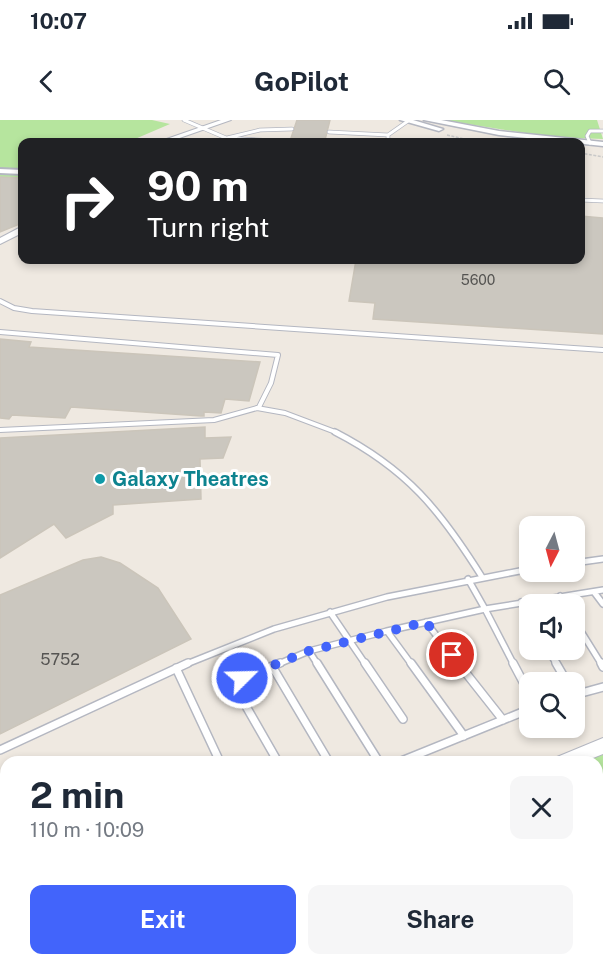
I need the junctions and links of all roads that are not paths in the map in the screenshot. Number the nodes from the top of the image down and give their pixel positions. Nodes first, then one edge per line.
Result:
1 (184, 120) edge
2 (211, 120) edge
3 (228, 120) edge
4 (428, 120) edge
5 (406, 121) edge
6 (197, 126) junction
7 (292, 129) dead end
8 (603, 131) edge
9 (329, 132) dead end
10 (388, 135) joint
11 (164, 138) edge
12 (226, 138) joint
13 (485, 138) edge
14 (537, 138) edge
15 (585, 141) edge
16 (585, 143) edge
17 (603, 144) edge
18 (585, 151) edge
19 (603, 151) edge
20 (0, 171) edge
21 (18, 172) edge
22 (585, 200) edge
23 (603, 201) edge
24 (18, 232) edge
25 (18, 240) edge
26 (0, 241) edge
27 (0, 248) edge
28 (0, 301) edge
29 (0, 333) edge
30 (603, 350) edge
31 (259, 407) junction
32 (0, 430) edge
33 (603, 559) edge
34 (585, 561) edge
35 (519, 571) edge
36 (482, 577) junction
37 (468, 579) junction
38 (603, 590) edge
39 (594, 591) junction
40 (574, 594) edge
41 (519, 602) edge
42 (603, 604) edge
43 (484, 609) junction
44 (330, 612) junction
45 (426, 622) junction
46 (387, 632) junction
47 (585, 638) edge
48 (348, 640) junction
49 (309, 651) junction
50 (272, 666) junction
51 (603, 667) edge
52 (176, 668) junction
53 (519, 674) edge
54 (603, 687) edge
55 (585, 692) edge
56 (519, 714) edge
57 (403, 719) dead end
58 (503, 720) junction
59 (464, 736) junction
60 (603, 746) edge
61 (0, 750) edge
62 (217, 756) edge
63 (275, 756) edge
64 (325, 756) edge
65 (375, 756) edge
66 (414, 756) edge
67 (578, 756) edge

1 - 6 lane
2 - 6 street
3 - 6 street
4 - 14 main road
5 - 10 lane
5 - 13 main road
6 - 11 street
6 - 12 lane
7 - 12 lane
8 - 15 lane
9 - 10 lane
16 - 17 main road
18 - 19 main road
20 - 21 street
22 - 23 lane
24 - 26 street
25 - 27 street
28 - 30 lane
29 - 31 lane
31 - 32 lane
31 - 36 lane
33 - 34 lane
35 - 36 lane
36 - 37 lane
37 - 43 lane
37 - 44 lane
38 - 39 lane
39 - 40 lane
39 - 42 lane
41 - 43 lane
43 - 45 lane
43 - 53 lane
44 - 48 lane
44 - 52 lane
45 - 46 lane
45 - 58 lane
46 - 48 lane
46 - 59 lane
47 - 51 lane
48 - 49 lane
48 - 57 lane
49 - 50 lane
49 - 65 lane
50 - 63 lane
50 - 64 lane
52 - 61 lane
52 - 62 lane
54 - 55 lane
56 - 58 lane
58 - 59 lane
59 - 66 lane
60 - 67 street

